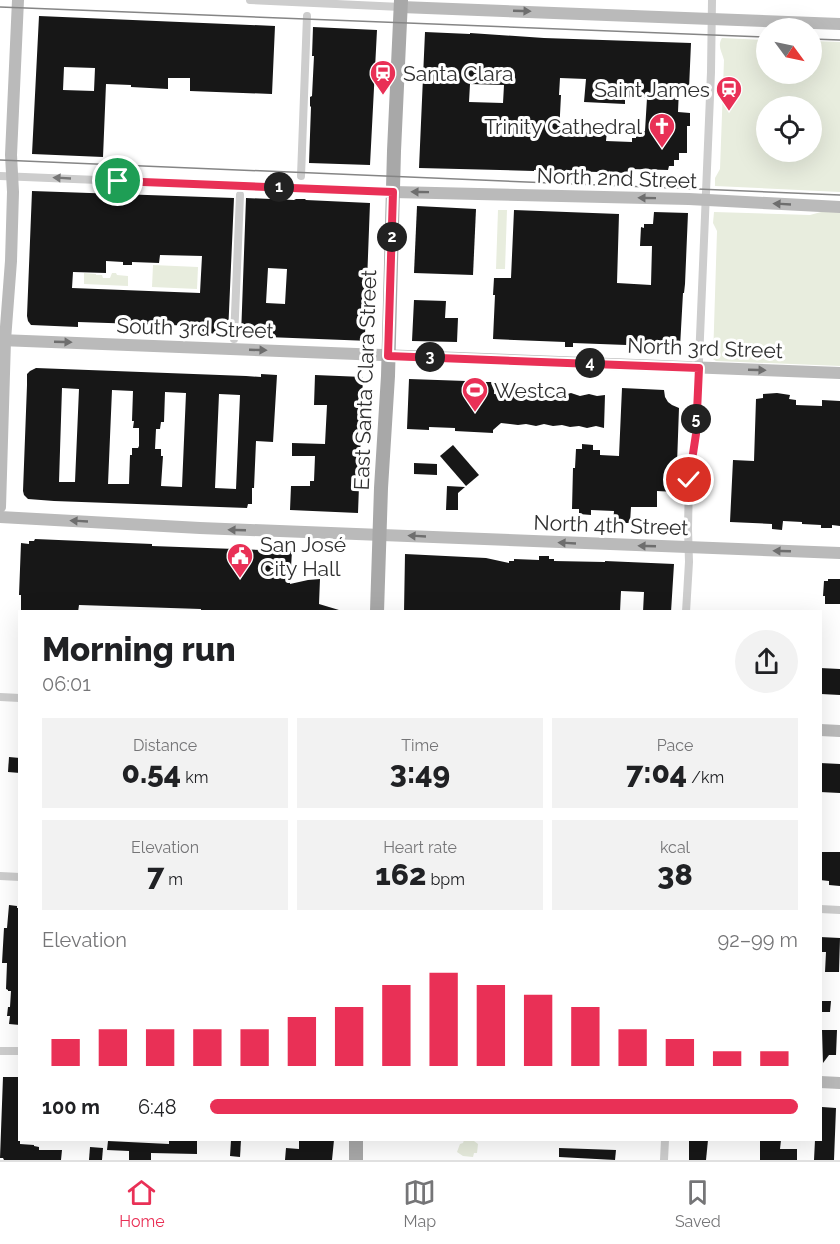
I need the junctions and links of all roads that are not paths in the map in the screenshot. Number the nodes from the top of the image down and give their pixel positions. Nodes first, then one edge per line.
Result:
1 (18, 0) edge
2 (250, 0) edge
3 (712, 0) edge
4 (401, 3) edge
5 (307, 16) dead end
6 (711, 18) junction
7 (840, 24) edge
8 (6, 176) edge
9 (301, 176) dead end
10 (393, 192) junction
11 (240, 195) dead end
12 (706, 200) junction
13 (840, 207) edge
14 (234, 339) dead end
15 (2, 340) edge
16 (388, 356) junction
17 (699, 368) junction
18 (840, 373) edge
19 (0, 507) edge
20 (0, 517) edge
21 (380, 535) junction
22 (688, 548) junction
23 (840, 553) edge
24 (377, 610) edge
25 (686, 610) edge
26 (0, 697) edge
27 (18, 698) edge
28 (822, 730) edge
29 (840, 731) edge
30 (0, 876) edge
31 (18, 877) edge
32 (822, 909) edge
33 (840, 909) edge
34 (0, 1051) edge
35 (18, 1051) edge
36 (822, 1082) edge
37 (840, 1083) edge
38 (356, 1141) edge
39 (665, 1141) edge
40 (356, 1160) edge
41 (664, 1160) edge

1 - 8 street
2 - 4 street
3 - 6 street
4 -> 6 street
4 - 10 main road, East Santa Clara Street
5 - 9 street
6 - 7 street
6 - 12 street
10 -> 8 street
8 - 15 street
12 -> 10 street, North 2nd Street
10 - 16 main road, East Santa Clara Street
11 - 14 street
13 -> 12 street, North 2nd Street
12 - 17 street
15 -> 16 street, South 3rd Street
15 - 19 street
16 - 17 street, North 3rd Street
16 - 21 main road, East Santa Clara Street
17 -> 18 street, North 3rd Street
17 - 22 street
21 -> 20 street, North 4th Street
22 -> 21 street, North 4th Street
21 - 24 main road, East Santa Clara Street
23 -> 22 street, North 4th Street
22 - 25 street
26 - 27 street
28 - 29 street
30 - 31 street
32 - 33 street
34 - 35 street
36 - 37 street
38 - 40 main road
39 - 41 street

